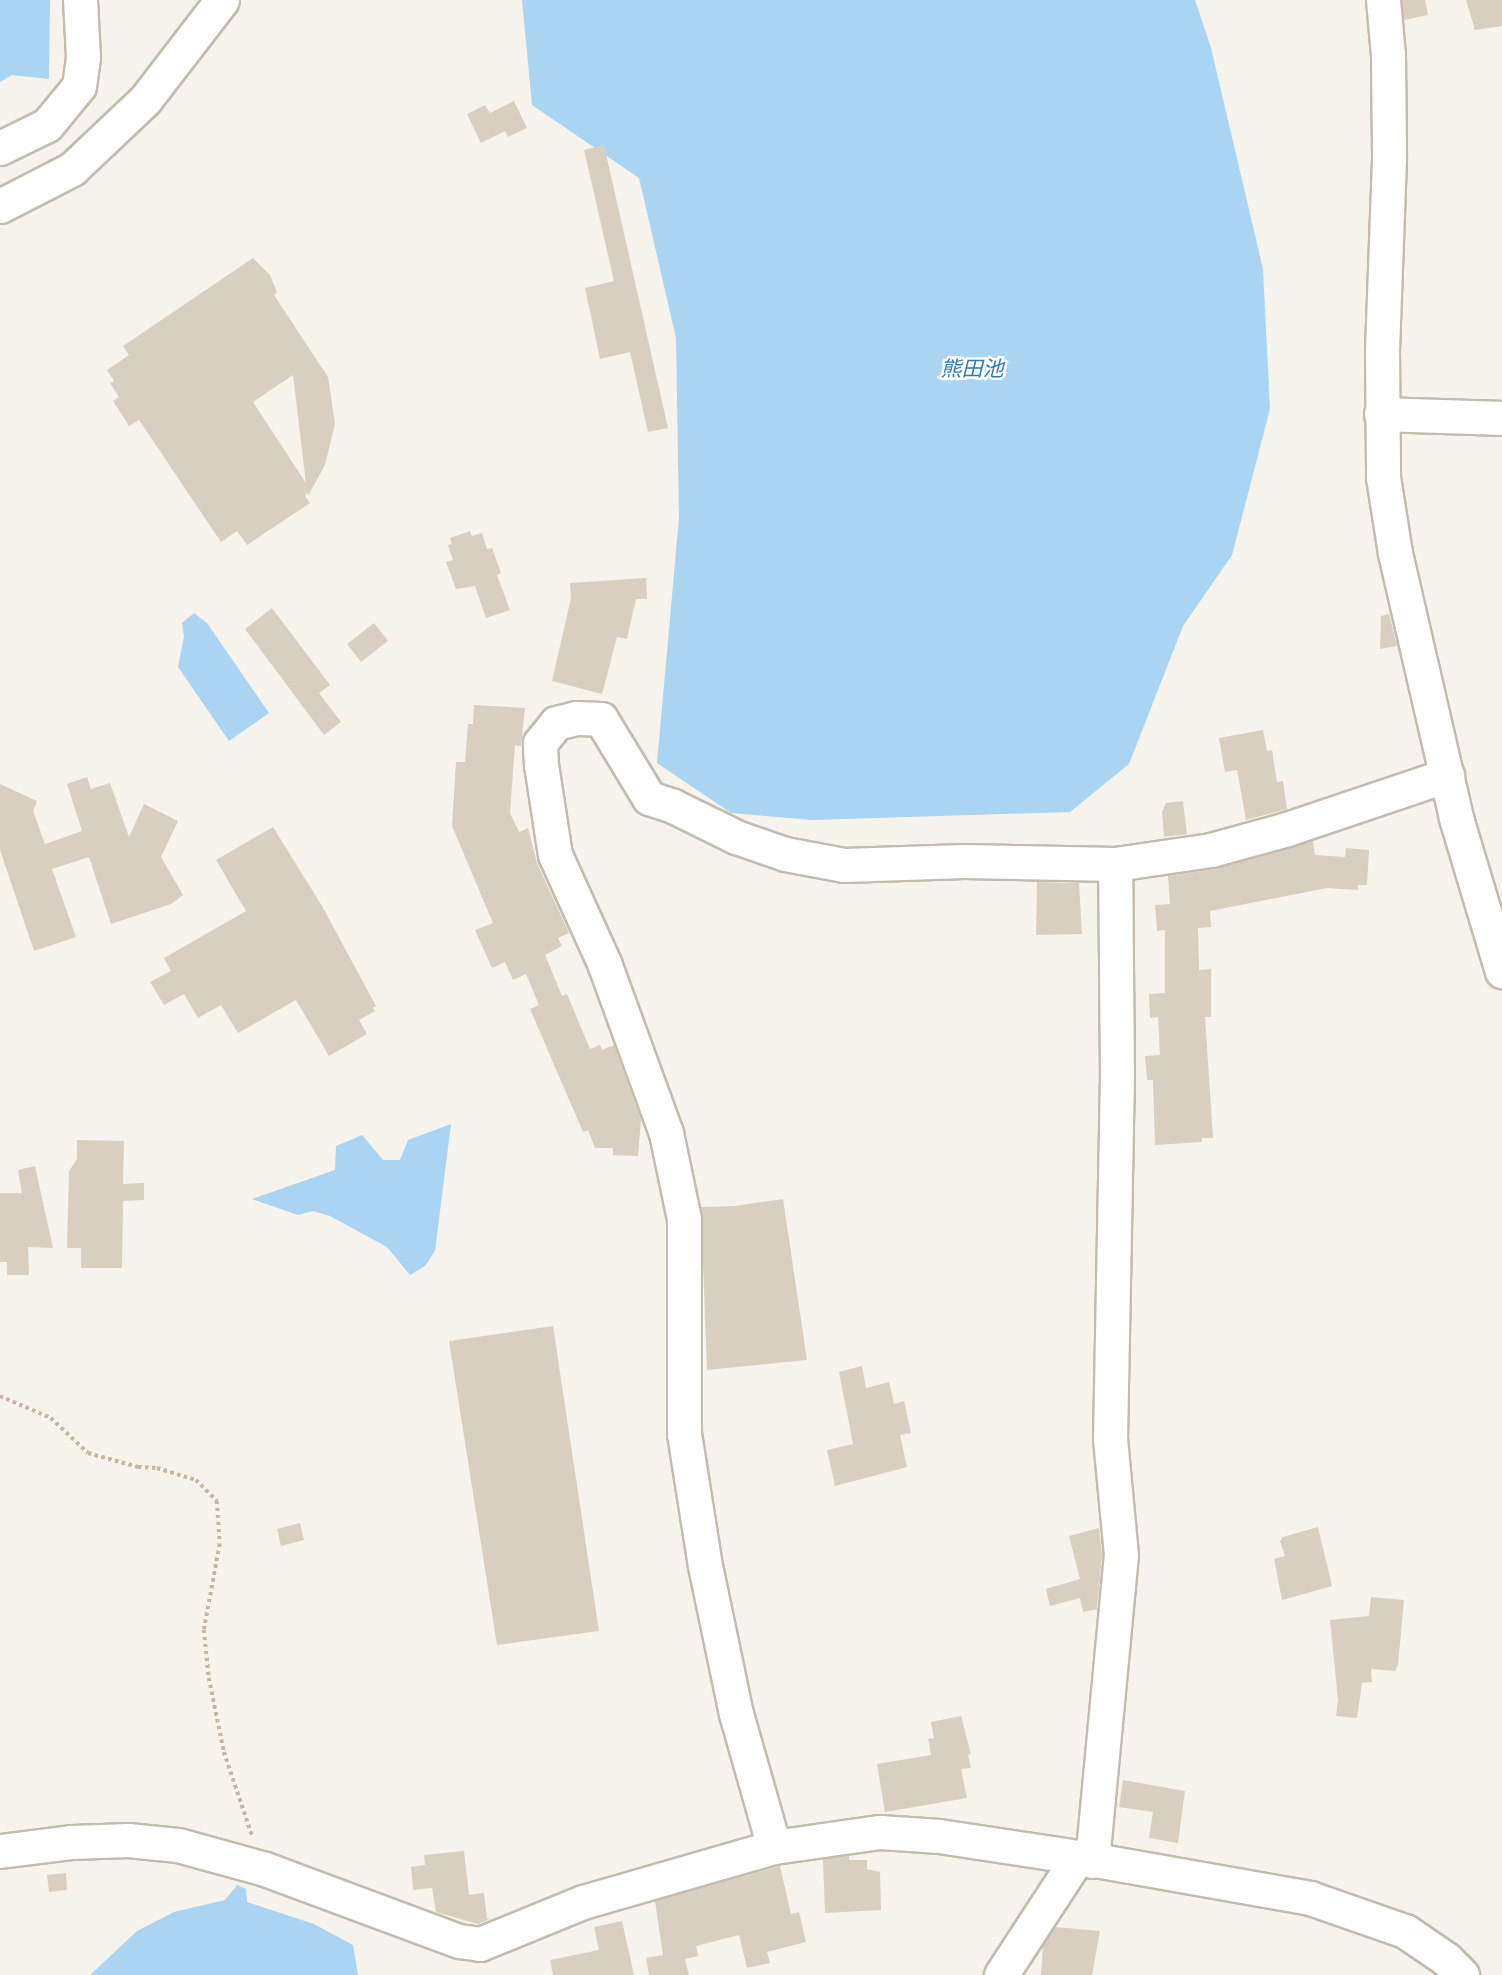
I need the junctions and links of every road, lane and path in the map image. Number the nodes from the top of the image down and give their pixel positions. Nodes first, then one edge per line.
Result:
1 (80, 0) edge
2 (222, 0) edge
3 (1383, 0) edge
4 (0, 148) edge
5 (0, 206) edge
6 (1381, 414) junction
7 (1502, 418) edge
8 (1447, 775) junction
9 (1115, 864) junction
10 (1502, 971) edge
11 (0, 1396) edge
12 (775, 1847) junction
13 (0, 1851) edge
14 (1085, 1859) junction
15 (265, 1869) junction
16 (1001, 1975) edge
17 (1462, 1975) edge

1 - 4 street
2 - 5 street
3 - 6 street
6 - 7 street
6 - 8 street
8 - 9 street
8 - 10 street
9 - 12 street
9 - 14 street
11 - 15 path
12 - 14 street
12 - 15 street
13 - 15 street
14 - 16 street
14 - 17 street

